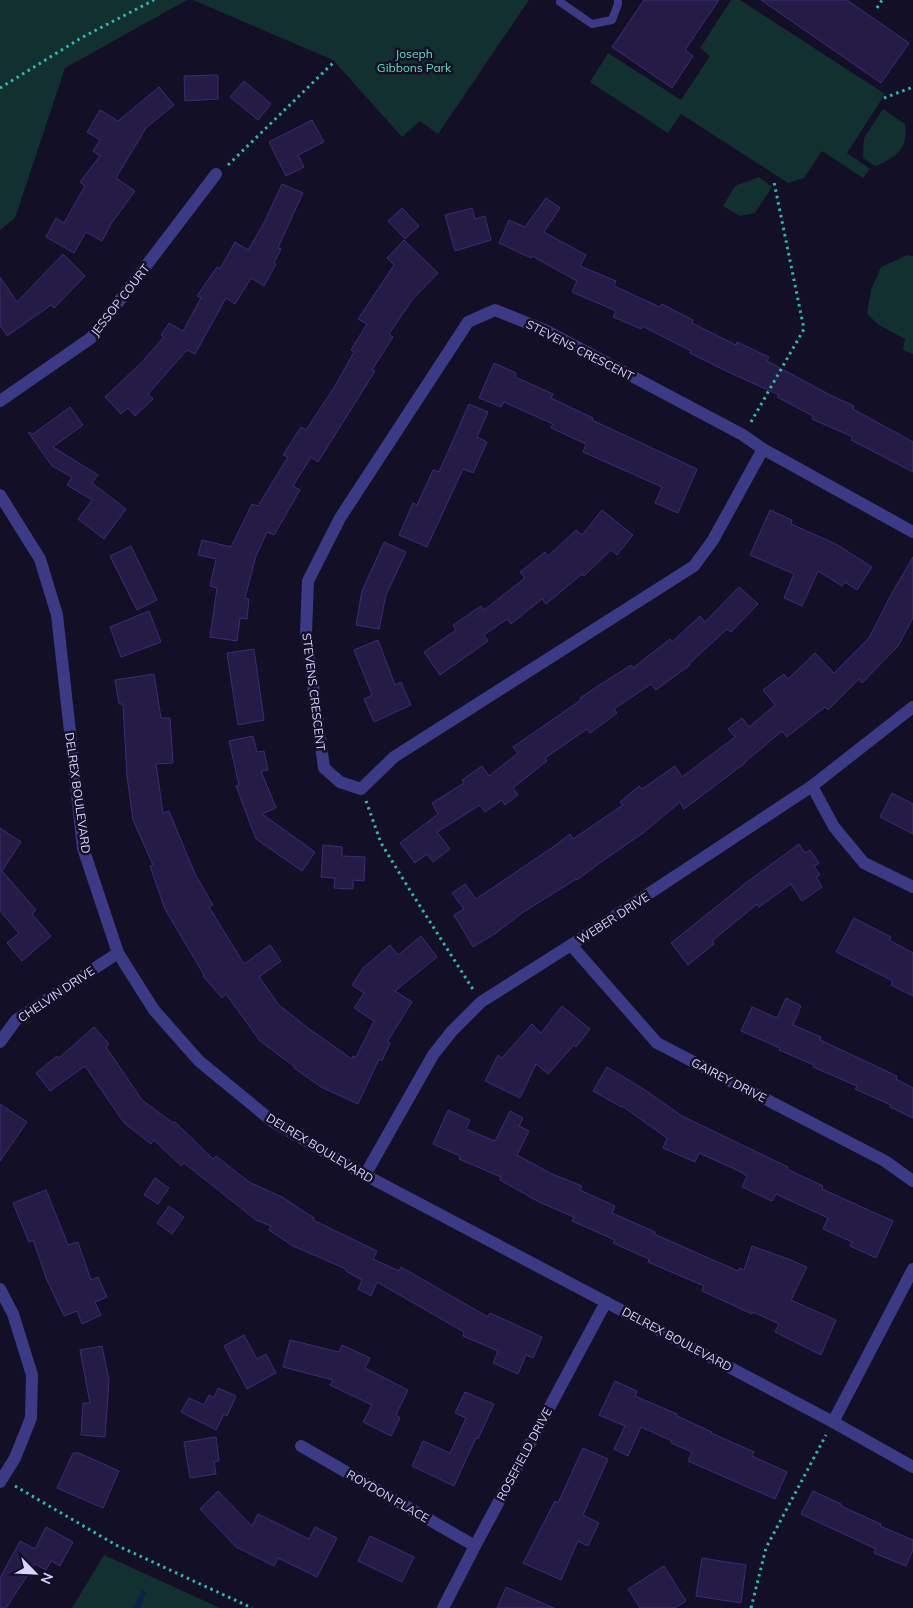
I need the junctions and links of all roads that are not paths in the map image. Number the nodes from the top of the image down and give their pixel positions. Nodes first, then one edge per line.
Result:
1 (561, 0) edge
2 (618, 0) edge
3 (216, 174) road end
4 (0, 401) edge
5 (763, 449) junction
6 (0, 495) edge
7 (913, 532) edge
8 (913, 707) edge
9 (812, 786) junction
10 (913, 887) edge
11 (571, 945) junction
12 (118, 952) junction
13 (0, 1042) edge
14 (365, 1175) junction
15 (913, 1181) edge
16 (913, 1269) edge
17 (0, 1290) edge
18 (606, 1302) junction
19 (833, 1422) junction
20 (301, 1446) dead end
21 (913, 1467) edge
22 (1, 1480) edge
23 (475, 1546) junction
24 (443, 1608) edge

1 - 2 lane
3 - 4 street, JESSOP COURT
5 - 5 street, STEVENS CRESCENT
5 - 7 street, STEVENS CRESCENT
6 - 12 street, DELREX BOULEVARD
8 - 9 street, WEBER DRIVE
9 - 10 street
9 - 11 street, WEBER DRIVE
11 - 14 street, WEBER DRIVE
11 - 15 street, GAIREY DRIVE
12 - 13 street, CHELVIN DRIVE
12 - 14 street, DELREX BOULEVARD
14 - 18 street, DELREX BOULEVARD
16 - 19 street
17 - 22 street
18 - 19 street, DELREX BOULEVARD
18 - 23 street, ROSEFIELD DRIVE
19 - 21 street, DELREX BOULEVARD
20 - 23 street, ROYDON PLACE
23 - 24 street, ROSEFIELD DRIVE

